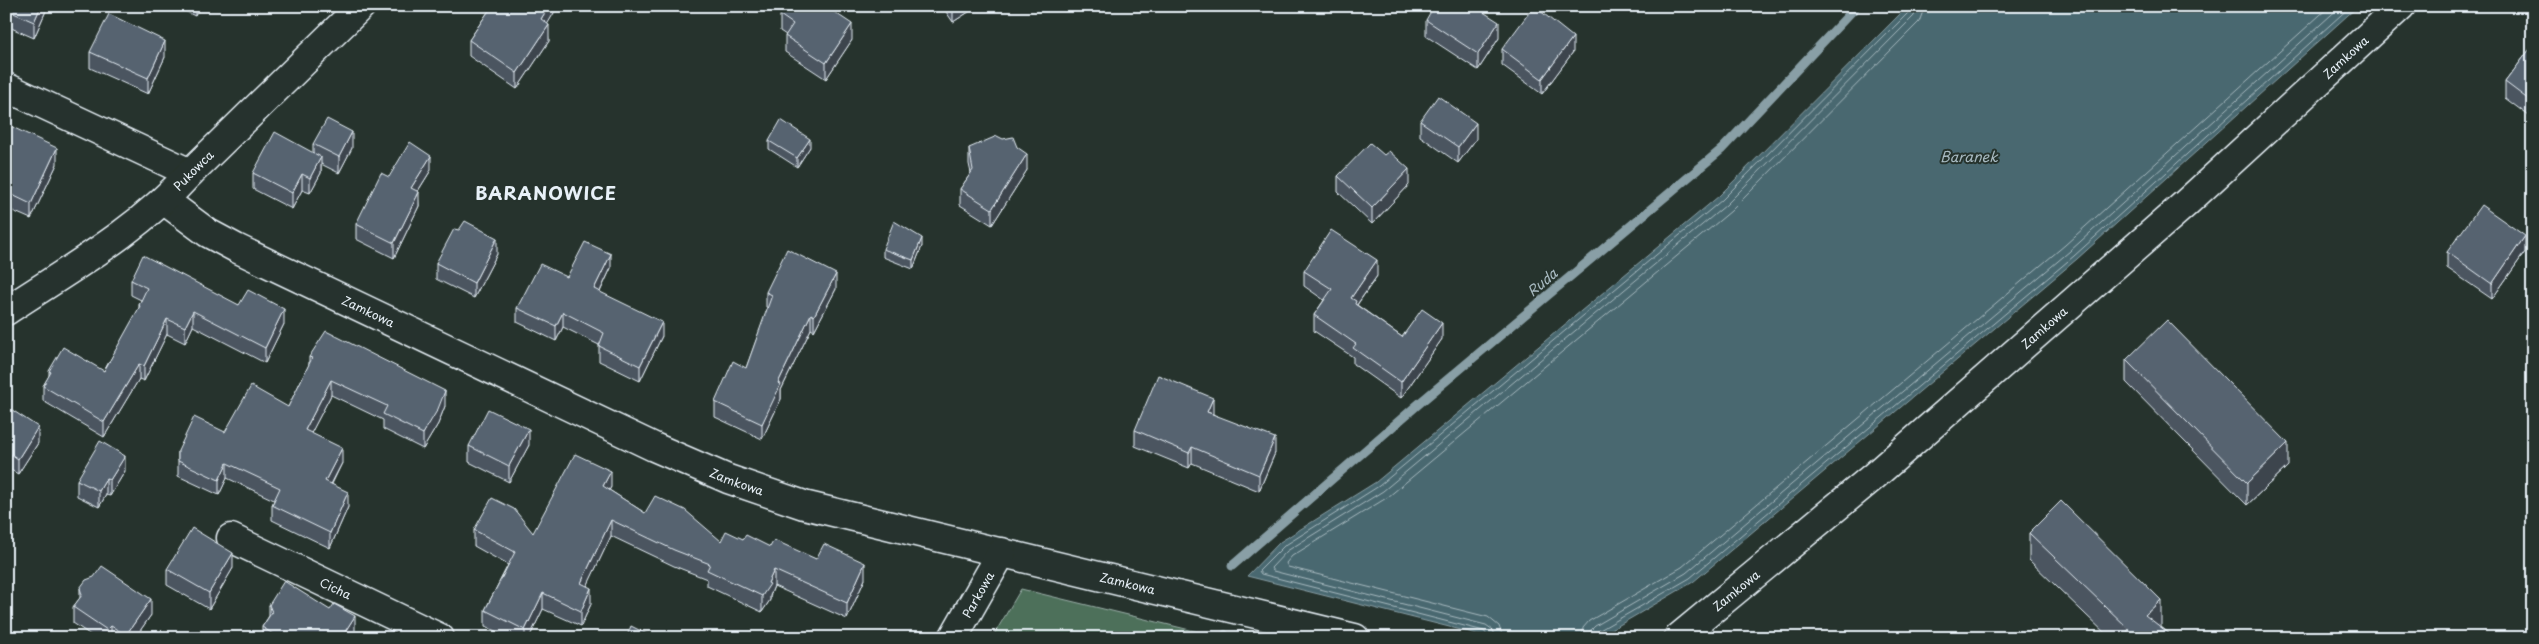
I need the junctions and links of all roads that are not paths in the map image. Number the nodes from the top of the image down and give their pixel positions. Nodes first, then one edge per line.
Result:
1 (2401, 6) edge
2 (359, 7) edge
3 (6, 87) edge
4 (190, 173) junction
5 (165, 200) junction
6 (6, 311) edge
7 (231, 538) dead end
8 (1002, 552) junction
9 (440, 638) edge
10 (953, 638) edge
11 (1355, 638) edge
12 (1678, 638) edge

1 - 12 street, Zamkowa
2 - 4 street, Pukowca
3 - 4 street
4 - 5 street, Pukowca
5 - 6 street, Pukowca
5 - 8 street, Zamkowa
7 - 9 street, Cicha
8 - 10 street, Parkowa
8 - 11 street, Zamkowa

